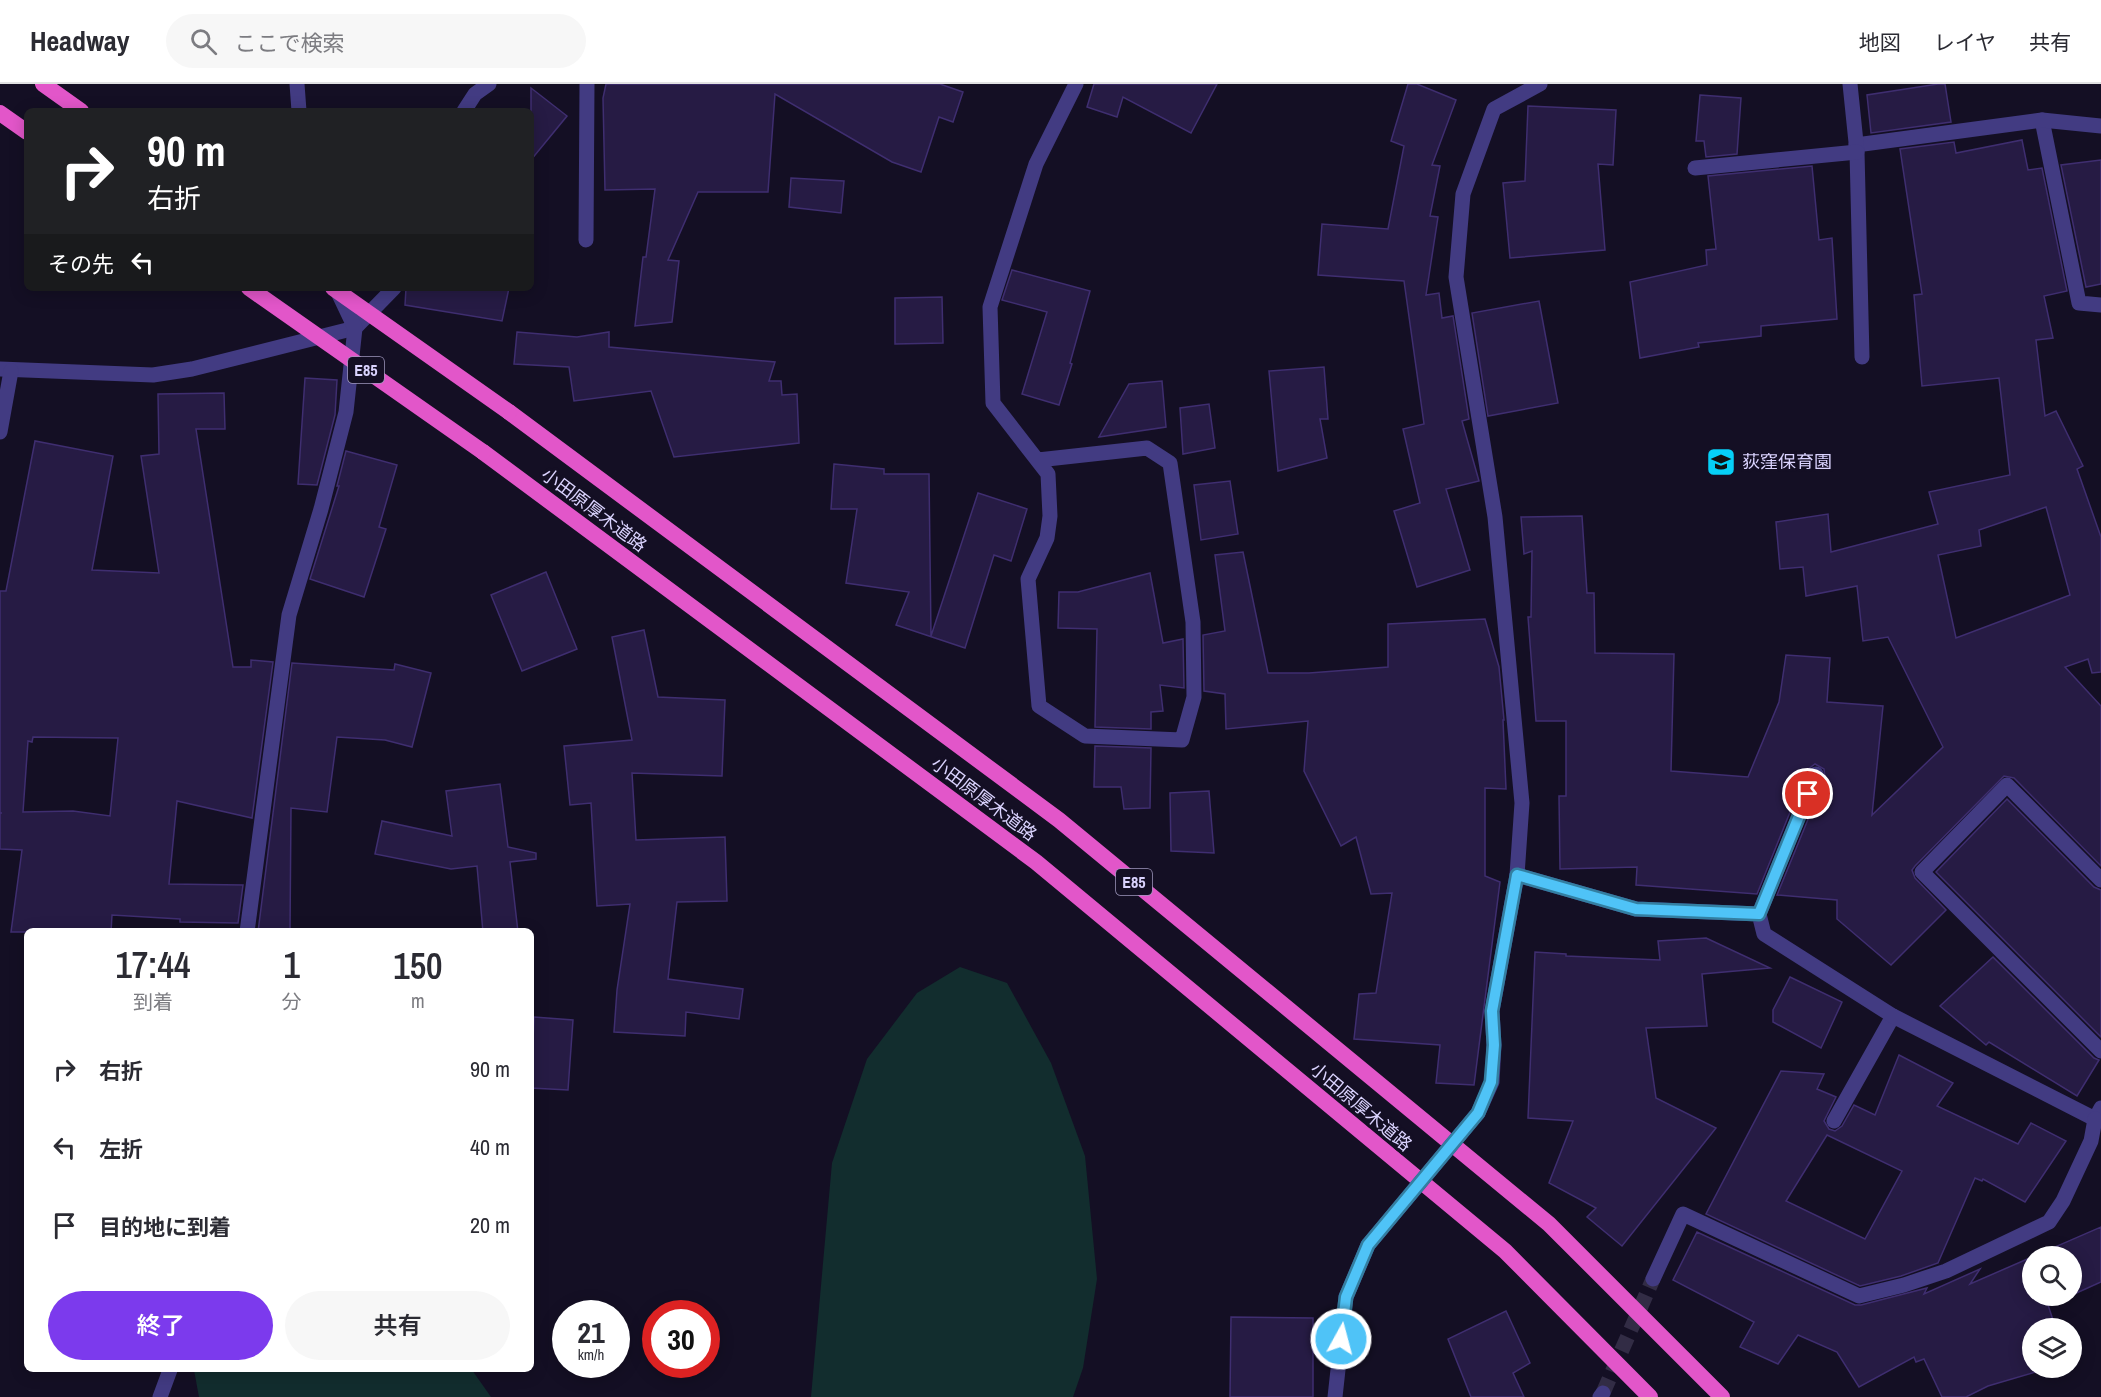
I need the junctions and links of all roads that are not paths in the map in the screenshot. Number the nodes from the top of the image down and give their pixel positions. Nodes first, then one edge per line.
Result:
1 (43, 84) edge
2 (297, 84) edge
3 (489, 84) edge
4 (587, 84) edge
5 (1076, 84) edge
6 (1540, 84) edge
7 (1850, 84) edge
8 (77, 108) edge
9 (299, 108) edge
10 (466, 108) edge
11 (0, 113) edge
12 (2042, 120) junction
13 (2101, 126) edge
14 (24, 130) edge
15 (1857, 149) junction
16 (1695, 168) dead end
17 (586, 240) dead end
18 (253, 291) edge
19 (336, 291) edge
20 (338, 291) edge
21 (391, 291) edge
22 (2101, 305) edge
23 (355, 328) junction
24 (1862, 357) dead end
25 (5, 370) edge
26 (0, 432) edge
27 (1038, 460) junction
28 (1816, 774) dead end
29 (1517, 875) junction
30 (2101, 880) edge
31 (1759, 914) junction
32 (248, 928) edge
33 (1893, 1016) junction
34 (2101, 1051) edge
35 (2098, 1114) edge
36 (1834, 1121) dead end
37 (1653, 1279) tunnel mouth
38 (169, 1372) edge
39 (160, 1397) edge
40 (1335, 1397) edge
41 (1650, 1397) edge
42 (1722, 1397) edge

1 - 8 highway
2 - 9 street
3 - 10 street
4 - 17 street
5 - 27 street
6 - 29 street
7 - 15 street
11 - 14 highway
12 - 13 street
12 - 15 street
12 - 22 street
15 - 16 street
15 - 24 street
18 - 41 highway, 小田原厚木道路 / E85, bridge
19 - 23 street
20 - 42 highway, 小田原厚木道路 / E85, bridge
21 - 23 street
23 - 25 street
23 - 32 street
25 - 26 street
27 - 27 street
28 - 31 street
29 - 31 street
29 - 40 street, bridge
30 - 34 street
31 - 33 street
33 - 35 street
33 - 36 street
35 - 37 street
38 - 39 street

